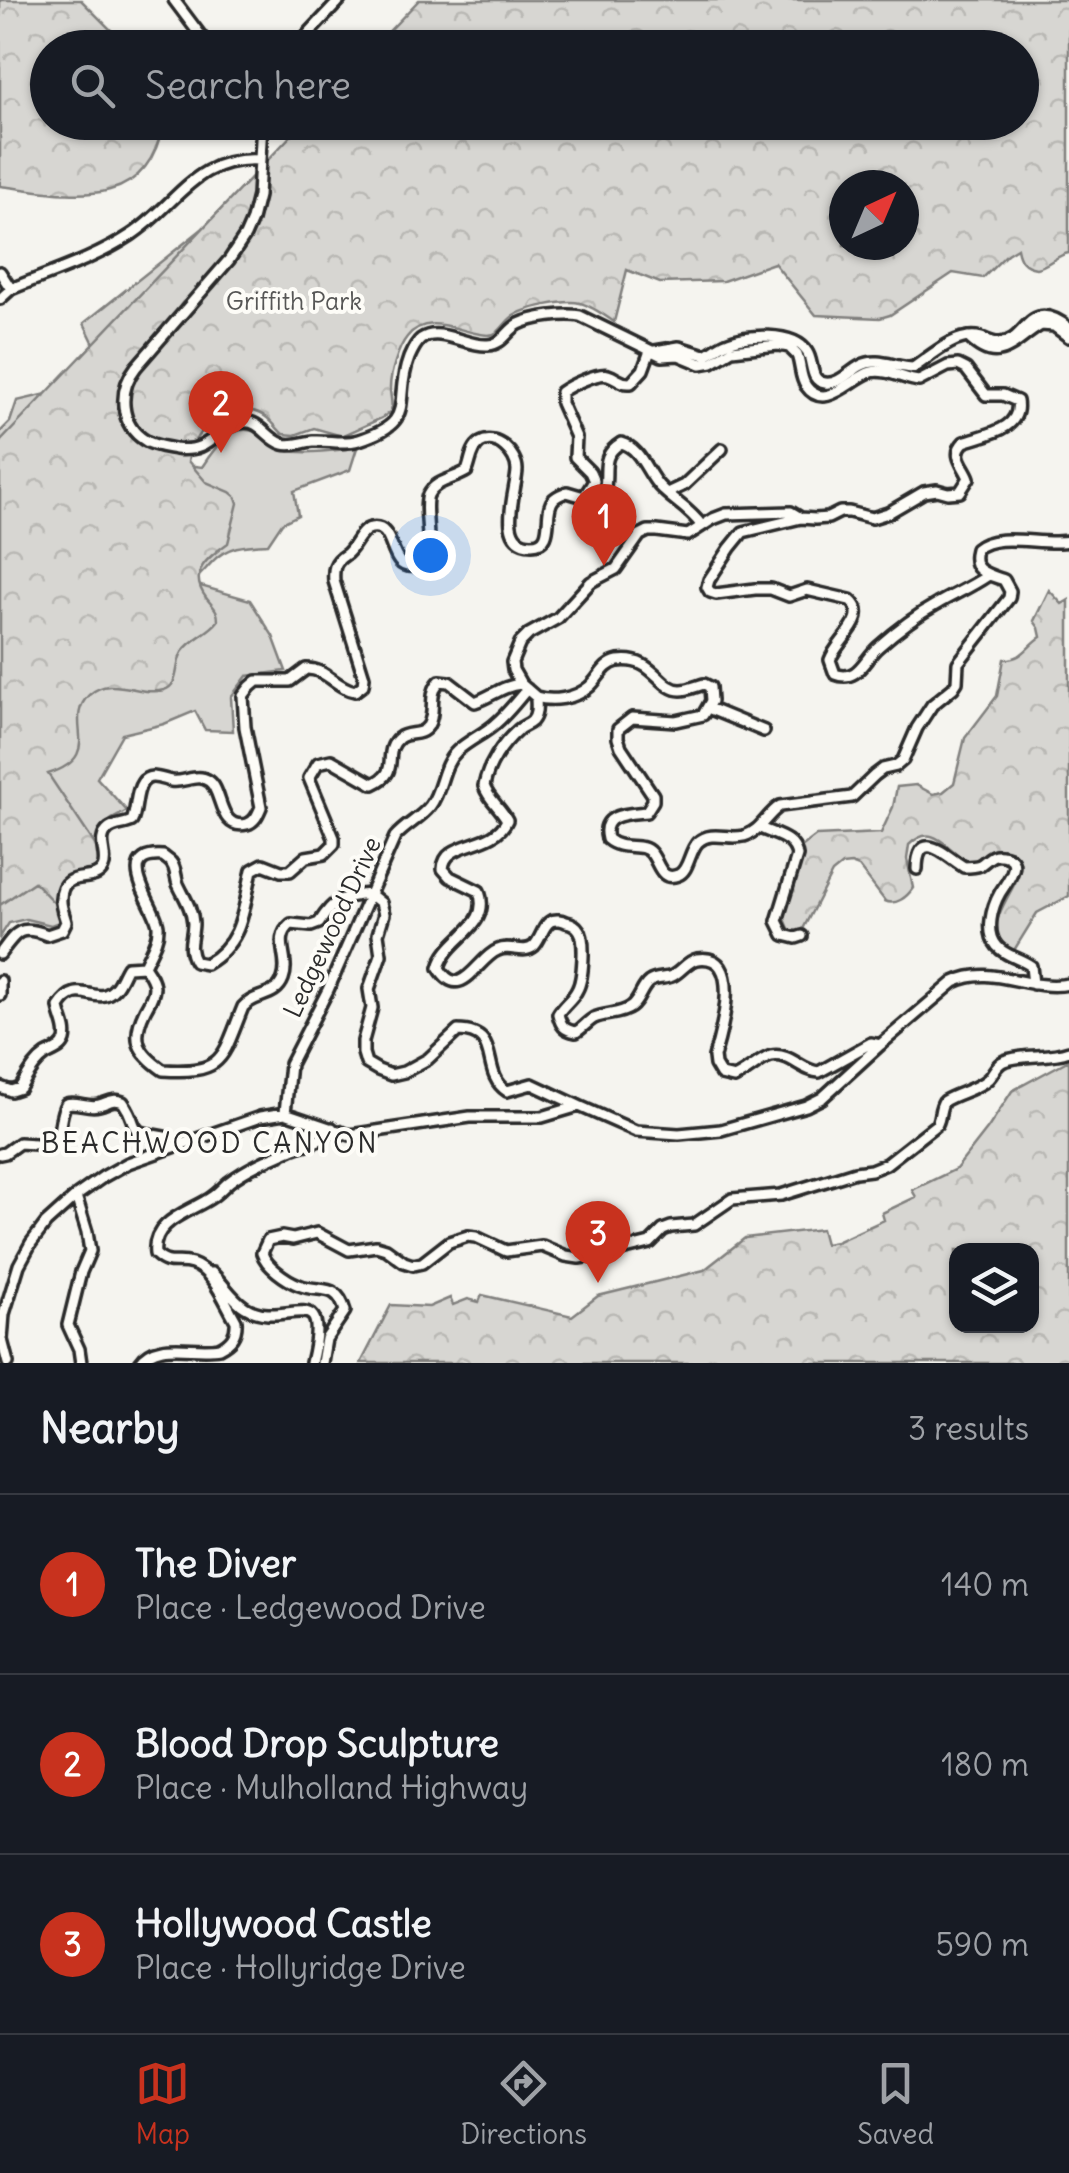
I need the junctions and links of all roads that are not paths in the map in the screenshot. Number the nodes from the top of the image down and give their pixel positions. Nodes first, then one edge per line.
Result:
1 (174, 0) edge
2 (340, 0) edge
3 (196, 30) edge
4 (312, 30) edge
5 (261, 140) edge
6 (259, 160) junction
7 (0, 272) edge
8 (11, 290) junction
9 (0, 299) edge
10 (1069, 328) edge
11 (968, 337) junction
12 (1069, 337) edge
13 (653, 351) junction
14 (905, 371) junction
15 (926, 377) junction
16 (722, 449) dead end
17 (667, 492) junction
18 (584, 497) junction
19 (801, 518) junction
20 (702, 526) junction
21 (1069, 541) edge
22 (987, 576) junction
23 (528, 690) junction
24 (708, 708) junction
25 (764, 731) dead end
26 (760, 828) junction
27 (916, 869) dead end
28 (370, 894) junction
29 (802, 936) dead end
30 (0, 954) edge
31 (144, 966) junction
32 (0, 982) edge
33 (1033, 984) junction
34 (1069, 984) edge
35 (0, 995) edge
36 (880, 1044) junction
37 (1069, 1051) edge
38 (0, 1088) edge
39 (579, 1106) junction
40 (286, 1114) junction
41 (332, 1128) junction
42 (170, 1148) junction
43 (0, 1154) edge
44 (76, 1196) junction
45 (207, 1273) junction
46 (1, 1340) edge
47 (8, 1363) edge
48 (81, 1363) edge
49 (140, 1363) edge
50 (311, 1363) edge
51 (322, 1363) edge

1 - 3 street
2 - 4 street
5 - 6 street
6 - 8 street
6 - 13 street
7 - 8 street
8 - 9 street
10 - 11 street
11 - 12 street
11 - 14 street
13 - 14 street
13 - 18 street
14 - 15 street
14 - 15 street
15 - 19 street
16 - 17 street
17 - 18 street
17 - 20 street
18 - 30 street
19 - 20 street
19 - 22 street
20 - 23 street
21 - 22 street
22 - 26 street
23 - 24 street
23 - 28 street, Ledgewood Drive
23 - 31 street
23 - 36 street
24 - 25 street
24 - 26 street
26 - 29 street
27 - 33 street
28 - 31 street
28 - 39 street
28 - 40 street, Ledgewood Drive
31 - 38 street
32 - 35 street
33 - 34 street
33 - 36 street
36 - 39 street
37 - 51 street
39 - 41 street
40 - 41 street
40 - 42 street
41 - 45 street
42 - 43 street
42 - 44 street
44 - 46 street
44 - 48 street
45 - 49 street
45 - 50 street
46 - 47 street

